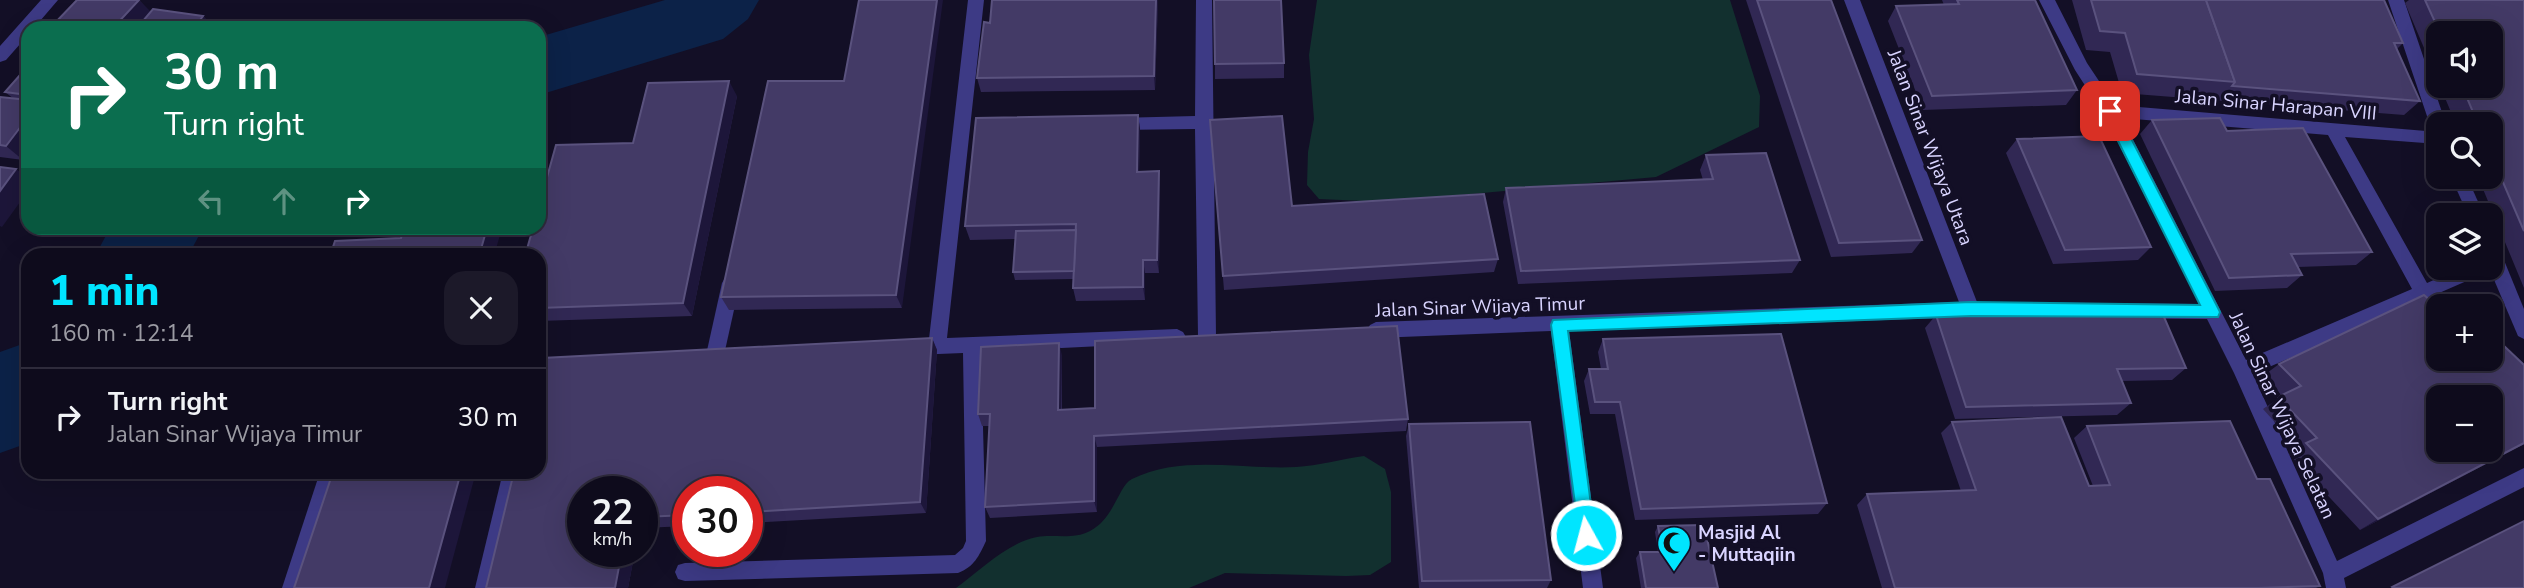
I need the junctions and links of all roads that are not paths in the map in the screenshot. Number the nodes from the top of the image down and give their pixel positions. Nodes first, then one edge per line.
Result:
1 (50, 0) edge
2 (976, 0) edge
3 (1204, 0) edge
4 (1852, 0) edge
5 (2048, 0) edge
6 (2396, 0) edge
7 (31, 21) edge
8 (21, 32) edge
9 (0, 56) edge
10 (2110, 111) junction
11 (2434, 112) edge
12 (1203, 122) junction
13 (1095, 125) edge
14 (2333, 130) junction
15 (2426, 137) edge
16 (736, 260) edge
17 (2445, 280) edge
18 (2499, 280) edge
19 (2423, 290) junction
20 (1971, 309) junction
21 (2212, 312) junction
22 (1559, 325) junction
23 (1356, 331) edge
24 (2524, 331) edge
25 (972, 345) junction
26 (937, 346) junction
27 (896, 348) edge
28 (715, 355) edge
29 (2242, 370) junction
30 (2524, 477) edge
31 (328, 479) edge
32 (511, 479) edge
33 (685, 572) dead end
34 (2334, 580) edge
35 (292, 588) edge
36 (485, 588) edge
37 (1593, 588) edge

1 - 7 street
2 - 26 street
3 - 12 street
4 - 20 street, Jalan Sinar Wijaya Utara
5 - 10 street, Jalan Sinar Wijaya Selatan
6 - 11 street
8 - 9 street
10 - 14 street, Jalan Sinar Harapan VIII
10 - 21 street, Jalan Sinar Wijaya Selatan
12 - 13 street
12 - 25 street
14 - 15 street, Jalan Sinar Harapan VIII
14 - 19 street
16 - 28 street
17 - 19 street
18 - 24 street
19 - 29 street
20 - 21 street, Jalan Sinar Wijaya Timur
20 - 22 street, Jalan Sinar Wijaya Timur
21 - 29 street, Jalan Sinar Wijaya Selatan
22 - 23 street, Jalan Sinar Wijaya Timur
22 - 37 street
25 - 26 street
25 - 33 street
26 - 27 street
29 - 34 street, Jalan Sinar Wijaya Selatan
30 - 34 street
31 - 35 street
32 - 36 street

